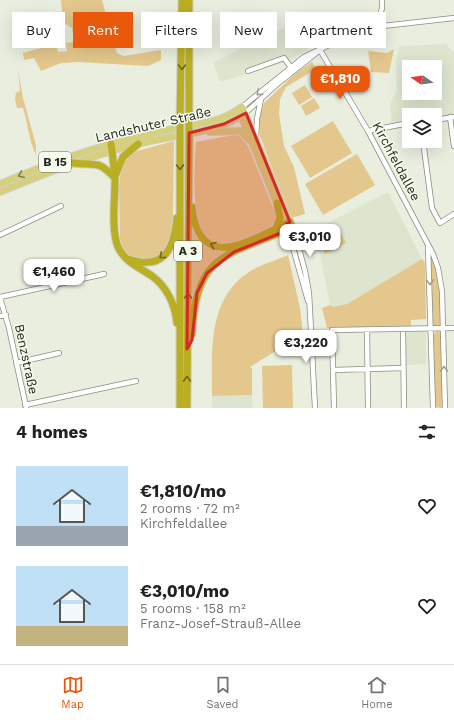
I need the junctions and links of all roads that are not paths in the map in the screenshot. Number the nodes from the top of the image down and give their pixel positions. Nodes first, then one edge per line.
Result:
1 (182, 0) edge
2 (189, 0) edge
3 (382, 0) edge
4 (381, 12) edge
5 (454, 18) edge
6 (386, 26) edge
7 (324, 48) edge
8 (320, 50) junction
9 (292, 69) junction
10 (248, 71) dead end
11 (262, 98) junction
12 (242, 111) junction
13 (452, 117) edge
14 (442, 119) edge
15 (402, 124) edge
16 (368, 131) junction
17 (187, 137) junction
18 (256, 138) junction
19 (138, 144) junction
20 (253, 146) junction
21 (454, 146) edge
22 (111, 147) junction
23 (424, 148) edge
24 (189, 153) junction
25 (73, 162) junction
26 (115, 178) junction
27 (0, 184) edge
28 (0, 192) edge
29 (181, 194) junction
30 (277, 203) junction
31 (61, 206) dead end
32 (454, 214) edge
33 (289, 226) junction
34 (276, 228) junction
35 (0, 235) edge
36 (427, 243) junction
37 (126, 258) junction
38 (104, 274) dead end
39 (0, 297) edge
40 (6, 315) junction
41 (0, 316) edge
42 (443, 328) junction
43 (454, 328) edge
44 (403, 329) junction
45 (431, 329) junction
46 (367, 330) junction
47 (187, 350) junction
48 (59, 353) dead end
49 (180, 357) junction
50 (16, 362) junction
51 (404, 368) junction
52 (367, 369) junction
53 (333, 370) junction
54 (136, 381) dead end
55 (25, 407) edge
56 (180, 408) edge
57 (187, 408) edge
58 (315, 408) edge
59 (334, 408) edge
60 (368, 408) edge
61 (404, 408) edge
62 (433, 408) edge
63 (445, 408) edge

1 -> 29 highway, A 3, bridge
2 - 17 highway, A 3, bridge
3 - 4 street
5 - 6 street
7 - 8 street
8 - 9 street
8 - 16 street, Kirchfeldallee
9 - 10 street
9 - 11 street
9 -> 12 street
11 - 12 street
11 - 18 street
12 - 17 main road, Landshuter Straße / B 15
12 - 18 main road
12 - 20 main road
12 - 22 main road, Landshuter Straße
13 - 14 street
13 - 21 street
15 - 16 street
16 - 36 street, Kirchfeldallee
17 - 19 main road, Landshuter Straße / B 15
17 - 20 main road, B 15
17 - 24 highway, A 3
18 - 33 main road
19 - 22 main road, Landshuter Straße / B 15
19 - 26 highway, A 3
20 - 30 main road, B 15
22 - 25 main road, Landshuter Straße / B 15
22 - 26 highway, A 3
22 -> 27 main road, Landshuter Straße / B 15
23 - 32 street
34 -> 24 highway, A 3
47 -> 24 highway, A 3
25 - 26 highway
25 - 28 main road, Landshuter Straße / B 15
26 - 37 highway, A 3
29 -> 37 highway, A 3
29 - 49 highway, A 3
30 - 33 main road, B 15
30 - 34 highway
31 - 35 street
33 - 34 highway, A 3
33 - 47 highway, A 3
33 - 58 street
36 - 42 street, Kirchfeldallee
36 -> 45 street, Kirchfeldallee
37 - 49 highway, A 3
38 - 39 street
39 - 40 street, Benzstraße
40 - 41 street, Benzstraße
40 - 50 street, Benzstraße
42 - 43 street
42 - 45 street
63 -> 42 street, Kirchfeldallee
44 - 45 street
44 - 46 street
44 - 51 street
45 - 62 street, Kirchfeldallee
46 - 52 street
46 - 53 street
57 -> 47 highway, A 3
48 - 50 street
49 - 56 highway, A 3
50 - 55 street, Benzstraße
51 - 52 street
51 - 61 street
52 - 53 street
52 - 60 street
53 - 59 street
54 - 55 street

